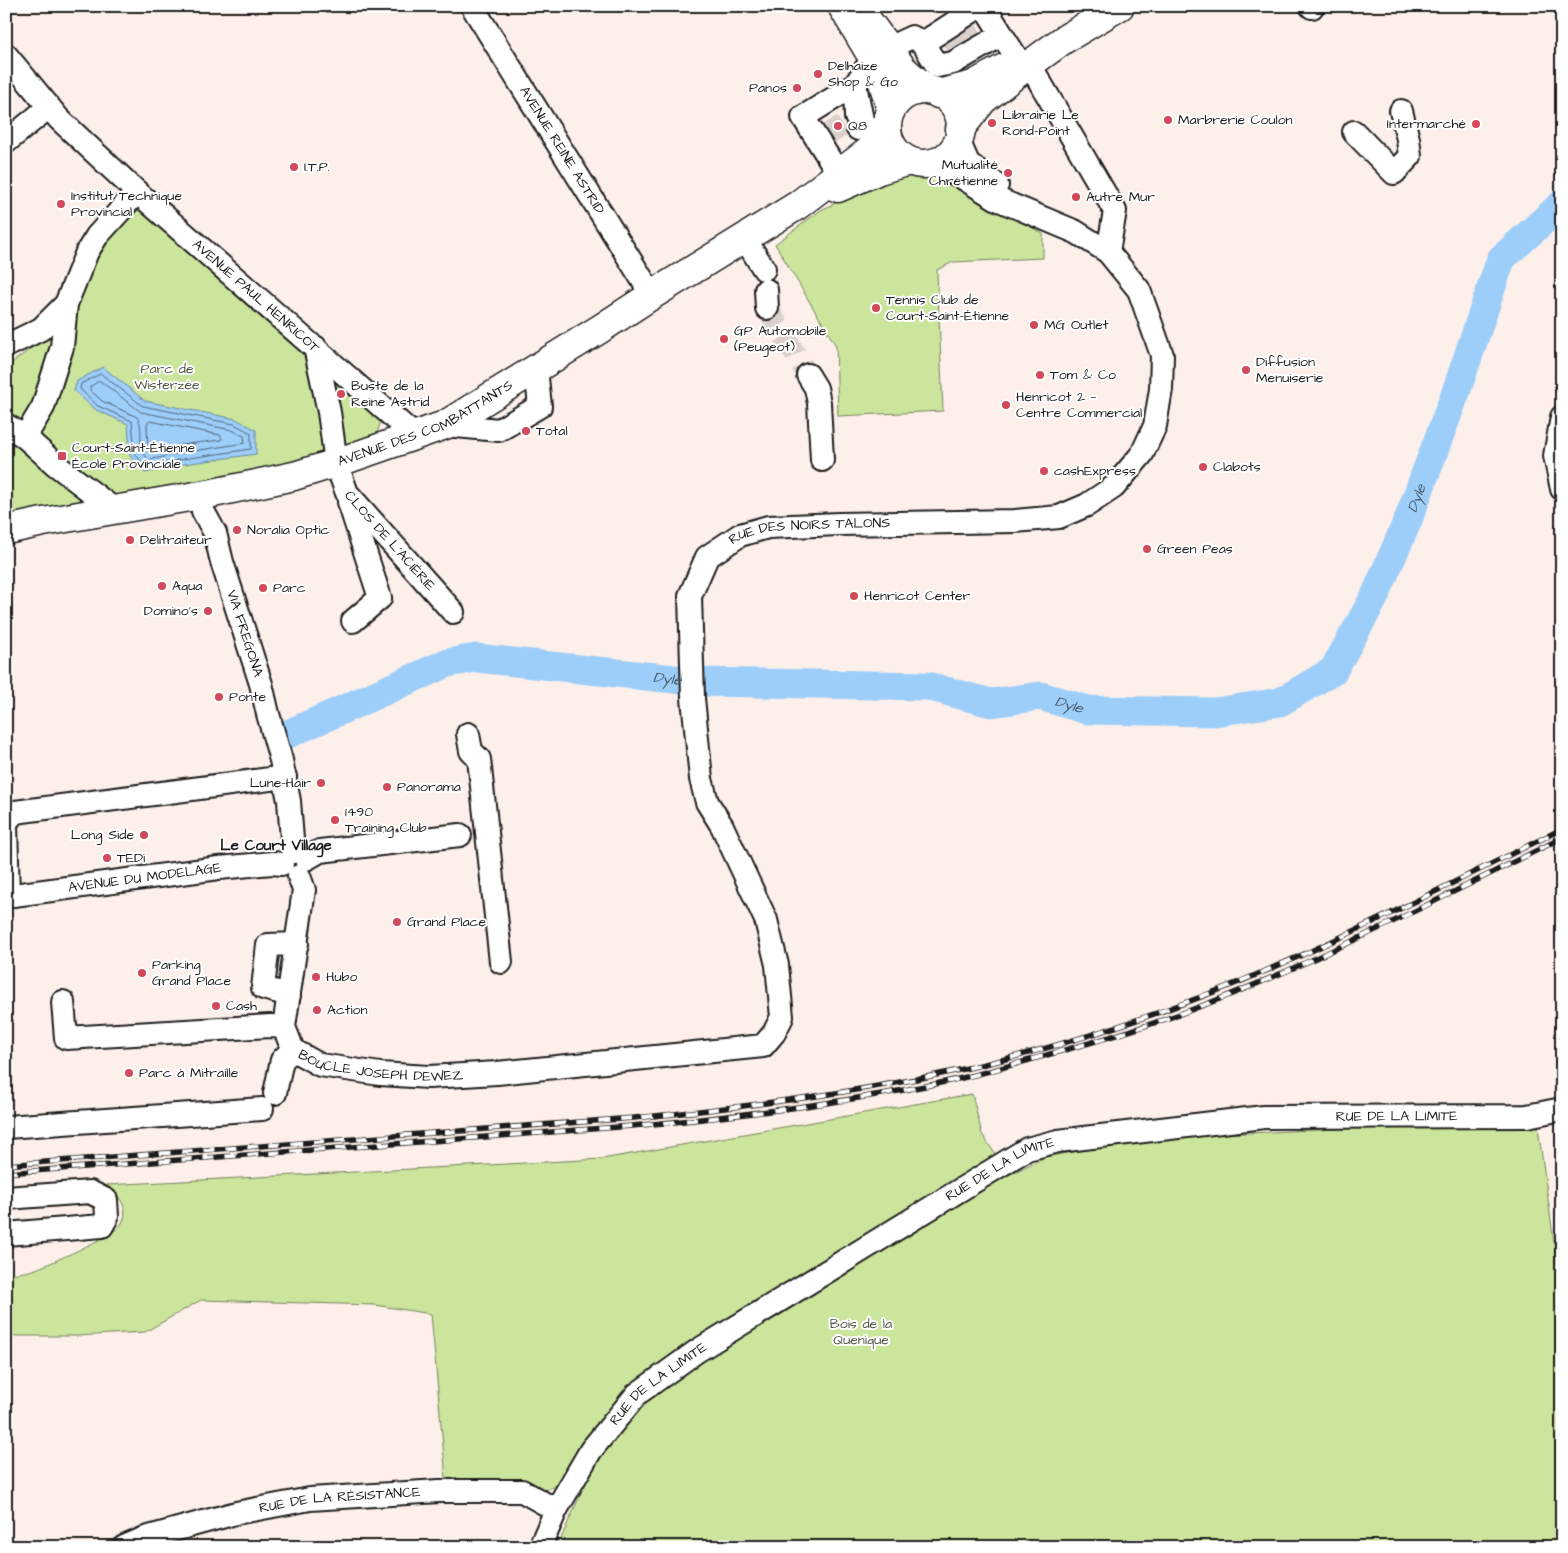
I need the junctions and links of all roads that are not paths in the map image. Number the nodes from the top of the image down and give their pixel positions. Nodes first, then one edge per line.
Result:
1 (472, 6) edge
2 (842, 6) edge
3 (856, 6) edge
4 (1115, 9) edge
5 (963, 35) edge
6 (880, 53) junction
7 (6, 55) edge
8 (1024, 63) junction
9 (933, 92) junction
10 (50, 107) junction
11 (1401, 112) dead end
12 (889, 120) junction
13 (1354, 132) dead end
14 (959, 134) junction
15 (822, 141) junction
16 (6, 142) edge
17 (921, 162) junction
18 (137, 192) junction
19 (798, 205) junction
20 (1042, 219) junction
21 (745, 239) junction
22 (1108, 252) junction
23 (765, 289) tunnel mouth
24 (652, 295) junction
25 (66, 304) junction
26 (6, 346) edge
27 (315, 347) junction
28 (536, 369) junction
29 (808, 375) tunnel mouth
30 (1562, 417) edge
31 (6, 425) edge
32 (444, 425) junction
33 (415, 436) junction
34 (25, 437) junction
35 (822, 460) dead end
36 (336, 463) junction
37 (1562, 489) edge
38 (347, 493) junction
39 (208, 494) junction
40 (115, 510) junction
41 (6, 530) edge
42 (453, 612) dead end
43 (353, 621) dead end
44 (693, 695) joint
45 (468, 734) dead end
46 (283, 768) junction
47 (6, 824) edge
48 (460, 835) dead end
49 (295, 863) junction
50 (7, 896) edge
51 (297, 944) junction
52 (502, 962) dead end
53 (250, 992) dead end
54 (64, 1002) dead end
55 (286, 1011) junction
56 (293, 1050) junction
57 (1562, 1109) edge
58 (6, 1127) edge
59 (6, 1198) edge
60 (6, 1234) edge
61 (556, 1510) junction
62 (124, 1547) edge
63 (540, 1547) edge

1 - 24 street, AVENUE REINE ASTRID
2 - 6 main road
3 - 6 main road
4 - 8 main road
5 - 6 street
5 - 8 street
6 - 9 main road
6 - 12 main road
6 - 15 street
7 - 10 street, AVENUE PAUL HENRICOT
8 - 9 main road
8 - 14 main road
8 - 22 street
9 - 12 main road
9 - 14 main road
10 - 16 street
10 - 18 street, AVENUE PAUL HENRICOT
11 - 13 street
12 - 15 main road, AVENUE DES COMBATTANTS
12 - 17 main road
14 - 17 main road
14 - 20 street
15 - 19 main road, AVENUE DES COMBATTANTS
17 - 19 main road, AVENUE DES COMBATTANTS
17 - 20 street
18 - 25 street
18 - 27 street, AVENUE PAUL HENRICOT
19 - 21 main road, AVENUE DES COMBATTANTS
20 - 22 street, RUE DES NOIRS TALONS
21 - 23 street
21 - 24 main road, AVENUE DES COMBATTANTS
22 - 44 street, RUE DES NOIRS TALONS
24 - 28 main road, AVENUE DES COMBATTANTS
25 - 26 street
25 - 34 street
27 - 33 street
27 - 36 street, AVENUE PAUL HENRICOT
28 - 32 main road, AVENUE DES COMBATTANTS
28 - 32 street
29 - 35 street
30 - 37 street
31 - 34 street
32 - 33 main road, AVENUE DES COMBATTANTS
33 - 36 main road, AVENUE DES COMBATTANTS
34 - 40 street
36 - 38 street, CLOS DE L'ACIÉRIE
36 - 39 main road, AVENUE DES COMBATTANTS
38 - 42 street, CLOS DE L'ACIÉRIE
38 - 43 street
39 - 40 main road, AVENUE DES COMBATTANTS
39 - 46 street, VIA FREGONA
40 - 41 main road, AVENUE DES COMBATTANTS
44 - 56 street, BOUCLE JOSEPH DEWEZ
45 - 52 street
46 - 47 street
46 - 49 street, VIA FREGONA
47 - 50 street
48 - 49 street
49 - 50 street, AVENUE DU MODELAGE
49 - 51 street
51 - 55 street
51 - 55 street
53 - 55 street
54 - 55 street
55 - 56 street, BOUCLE JOSEPH DEWEZ
56 - 58 street
57 - 61 street, RUE DE LA LIMITE
59 - 60 street
61 - 62 street, RUE DE LA RÉSISTANCE
61 - 63 street, RUE DE LA LIMITE

